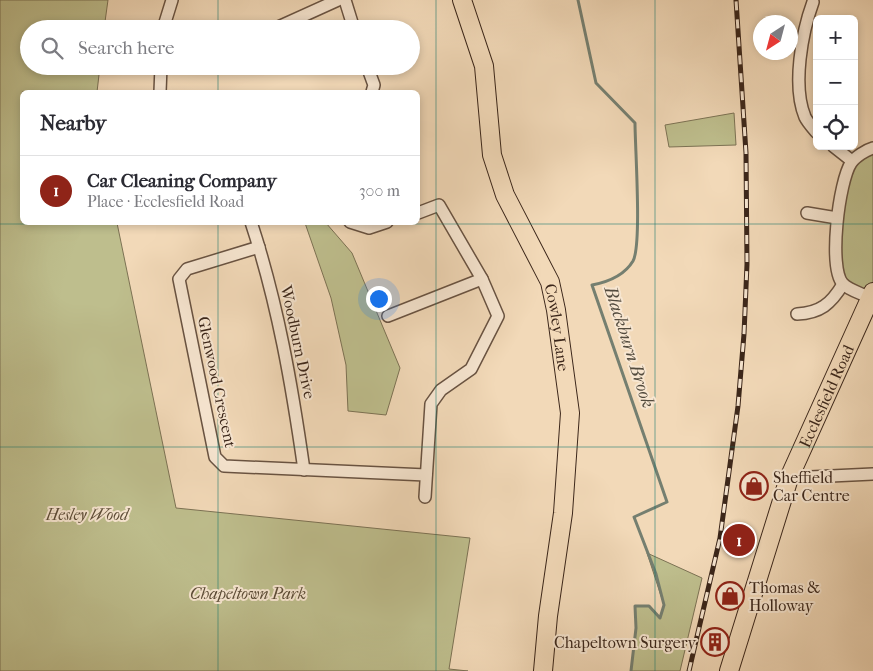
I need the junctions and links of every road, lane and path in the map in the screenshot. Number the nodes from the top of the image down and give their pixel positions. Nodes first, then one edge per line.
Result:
1 (172, 0) edge
2 (338, 0) edge
3 (345, 0) edge
4 (462, 0) edge
5 (813, 2) dead end
6 (166, 20) edge
7 (294, 20) edge
8 (351, 20) edge
9 (161, 75) edge
10 (370, 75) edge
11 (160, 90) edge
12 (373, 90) edge
13 (813, 127) edge
14 (873, 148) edge
15 (838, 150) edge
16 (852, 161) junction
17 (420, 212) edge
18 (805, 213) dead end
19 (837, 218) junction
20 (252, 225) edge
21 (360, 225) edge
22 (378, 225) edge
23 (260, 247) junction
24 (482, 279) junction
25 (843, 284) junction
26 (872, 295) edge
27 (797, 314) dead end
28 (388, 316) dead end
29 (304, 470) junction
30 (873, 474) edge
31 (426, 475) junction
32 (789, 478) junction
33 (425, 497) dead end
34 (543, 671) edge
35 (729, 671) edge

1 - 6 street
2 - 7 street
3 - 8 street
4 - 34 main road, Cowley Lane
5 - 13 street
9 - 11 street
10 - 12 street
14 - 16 street
15 - 16 street
16 - 19 street
17 - 24 street
18 - 19 street
19 - 25 street
20 - 23 street, Woodburn Drive
21 - 22 street
23 - 29 street, Woodburn Drive
23 - 29 street, Glenwood Crescent
24 - 28 street
24 - 31 street
25 - 26 street
25 - 27 street
26 - 32 main road, Ecclesfield Road
29 - 31 street, Glenwood Crescent
30 - 32 street
31 - 33 street
32 - 35 main road, Ecclesfield Road

